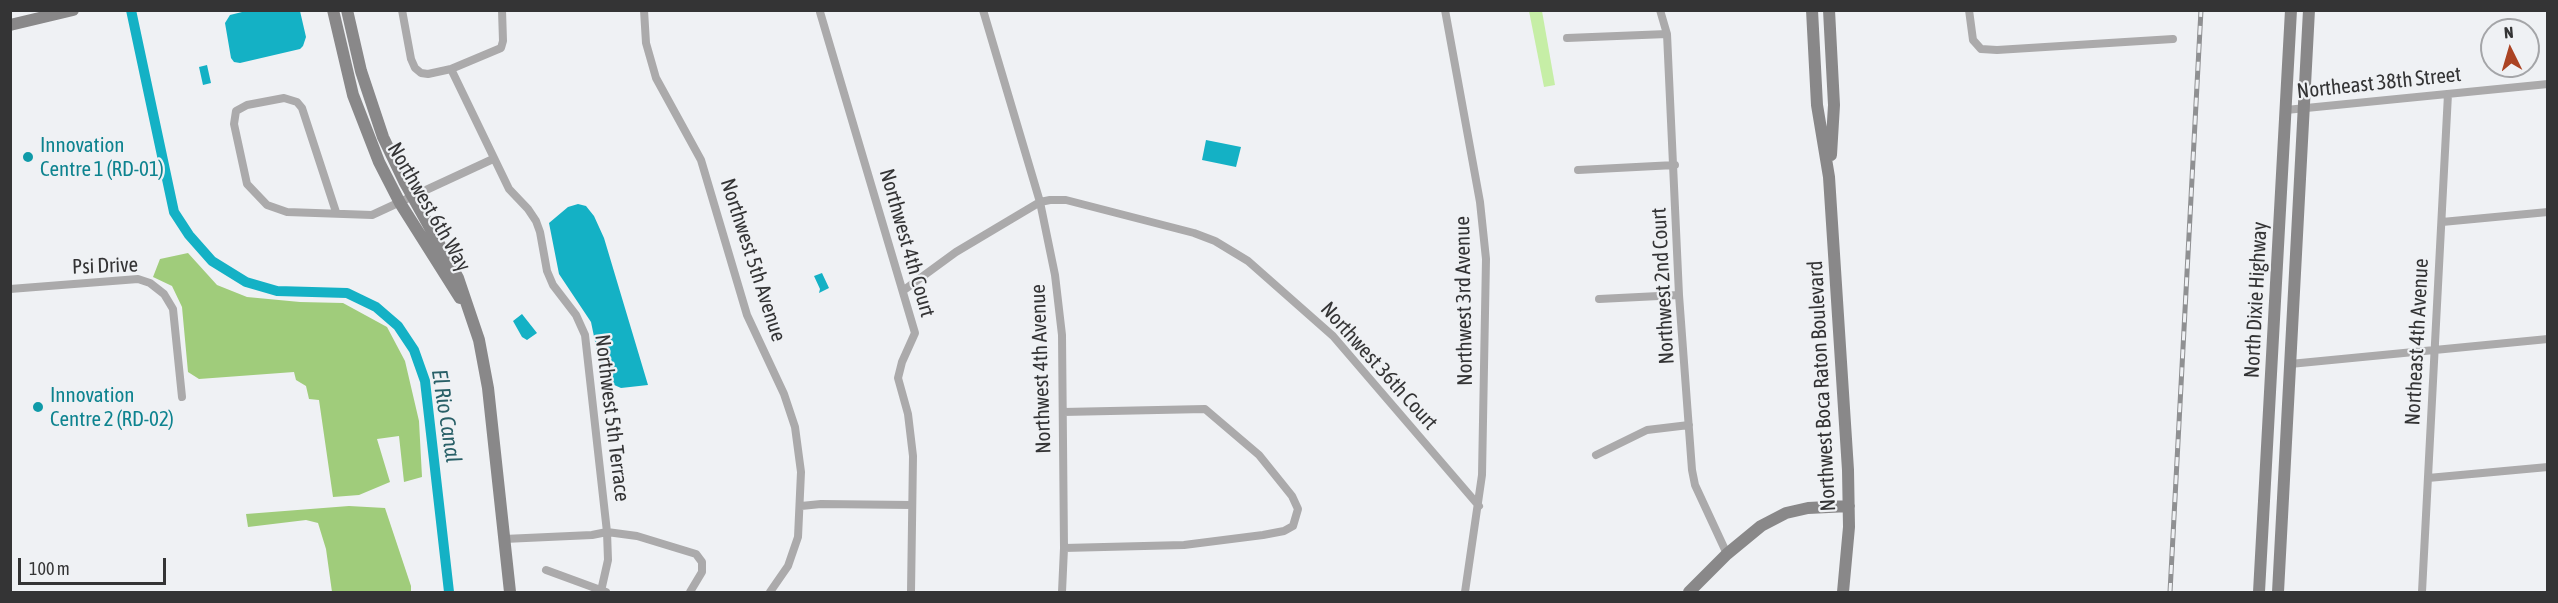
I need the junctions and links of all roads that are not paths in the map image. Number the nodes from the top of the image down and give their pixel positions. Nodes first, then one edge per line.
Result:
1 (73, 10) edge
2 (333, 10) edge
3 (347, 10) edge
4 (402, 10) edge
5 (502, 10) edge
6 (644, 10) edge
7 (983, 10) edge
8 (1445, 10) edge
9 (1660, 10) edge
10 (1812, 10) edge
11 (1829, 10) edge
12 (1969, 10) edge
13 (2291, 10) edge
14 (2309, 10) edge
15 (820, 12) edge
16 (10, 25) edge
17 (1667, 34) junction
18 (1567, 38) dead end
19 (2173, 39) dead end
20 (451, 69) junction
21 (2547, 84) edge
22 (2448, 94) junction
23 (2304, 108) junction
24 (2286, 110) junction
25 (493, 159) junction
26 (1675, 165) junction
27 (1578, 170) dead end
28 (1829, 177) junction
29 (412, 197) junction
30 (1040, 202) junction
31 (400, 203) junction
32 (336, 212) junction
33 (2547, 212) edge
34 (2442, 222) junction
35 (10, 289) edge
36 (904, 290) junction
37 (1679, 295) junction
38 (1599, 299) dead end
39 (471, 315) junction
40 (2547, 339) edge
41 (2435, 350) junction
42 (2290, 364) junction
43 (182, 397) dead end
44 (1063, 412) junction
45 (1689, 425) junction
46 (1596, 455) dead end
47 (2547, 467) edge
48 (2428, 478) junction
49 (912, 505) junction
50 (801, 506) junction
51 (1479, 506) junction
52 (1849, 506) junction
53 (607, 532) junction
54 (504, 539) junction
55 (1064, 548) junction
56 (1727, 554) junction
57 (546, 570) dead end
58 (510, 592) edge
59 (604, 592) edge
60 (690, 592) edge
61 (770, 592) edge
62 (911, 592) edge
63 (1062, 592) edge
64 (1465, 592) edge
65 (1689, 592) edge
66 (1843, 592) edge
67 (2259, 592) edge
68 (2278, 592) edge
69 (2422, 592) edge

1 - 16 street
2 - 31 street, Northwest 6th Way
3 - 29 street, Northwest 6th Way
4 - 20 street
5 - 20 street
6 - 50 street, Northwest 5th Avenue
7 - 30 street, Northwest 4th Avenue
8 - 51 street, Northwest 3rd Avenue
9 - 17 street, Northwest 2nd Court
10 - 28 street, Northwest Boca Raton Boulevard
11 - 28 street, Northwest Boca Raton Boulevard
12 - 19 street
13 - 24 street, North Dixie Highway
14 - 23 street, North Dixie Highway
15 - 36 street, Northwest 4th Court
17 - 18 street
17 - 26 street, Northwest 2nd Court
20 - 25 street, Northwest 5th Terrace
21 - 22 street, Northeast 38th Street
22 - 23 street, Northeast 38th Street
22 - 34 street, Northeast 4th Avenue
23 - 24 street, Northeast 38th Street
23 - 42 street, North Dixie Highway
24 - 67 street, North Dixie Highway
25 - 29 street
25 - 53 street, Northwest 5th Terrace
26 - 27 street
26 - 37 street, Northwest 2nd Court
28 - 52 street, Northwest Boca Raton Boulevard
29 - 31 street
29 - 39 street, Northwest 6th Way
30 - 36 street
30 - 44 street, Northwest 4th Avenue
30 - 51 street, Northwest 36th Court
31 - 32 street
31 - 39 street, Northwest 6th Way
32 - 32 street
33 - 34 street
34 - 41 street, Northeast 4th Avenue
35 - 43 street, Psi Drive
36 - 49 street, Northwest 4th Court
37 - 38 street
37 - 45 street, Northwest 2nd Court
39 - 54 street, Northwest 6th Way
40 - 41 street
41 - 42 street
41 - 48 street, Northeast 4th Avenue
42 - 68 street, North Dixie Highway
44 - 55 street, Northwest 4th Avenue
44 - 55 street
45 - 46 street
45 - 56 street, Northwest 2nd Court
47 - 48 street
48 - 69 street, Northeast 4th Avenue
49 - 50 street
49 - 62 street, Northwest 4th Court
50 - 61 street, Northwest 5th Avenue
51 - 64 street, Northwest 3rd Avenue
52 - 56 street
52 - 66 street, Northwest Boca Raton Boulevard
53 - 54 street
53 - 59 street, Northwest 5th Terrace
53 - 60 street
54 - 58 street, Northwest 6th Way
55 - 63 street, Northwest 4th Avenue
56 - 65 street
57 - 59 street

